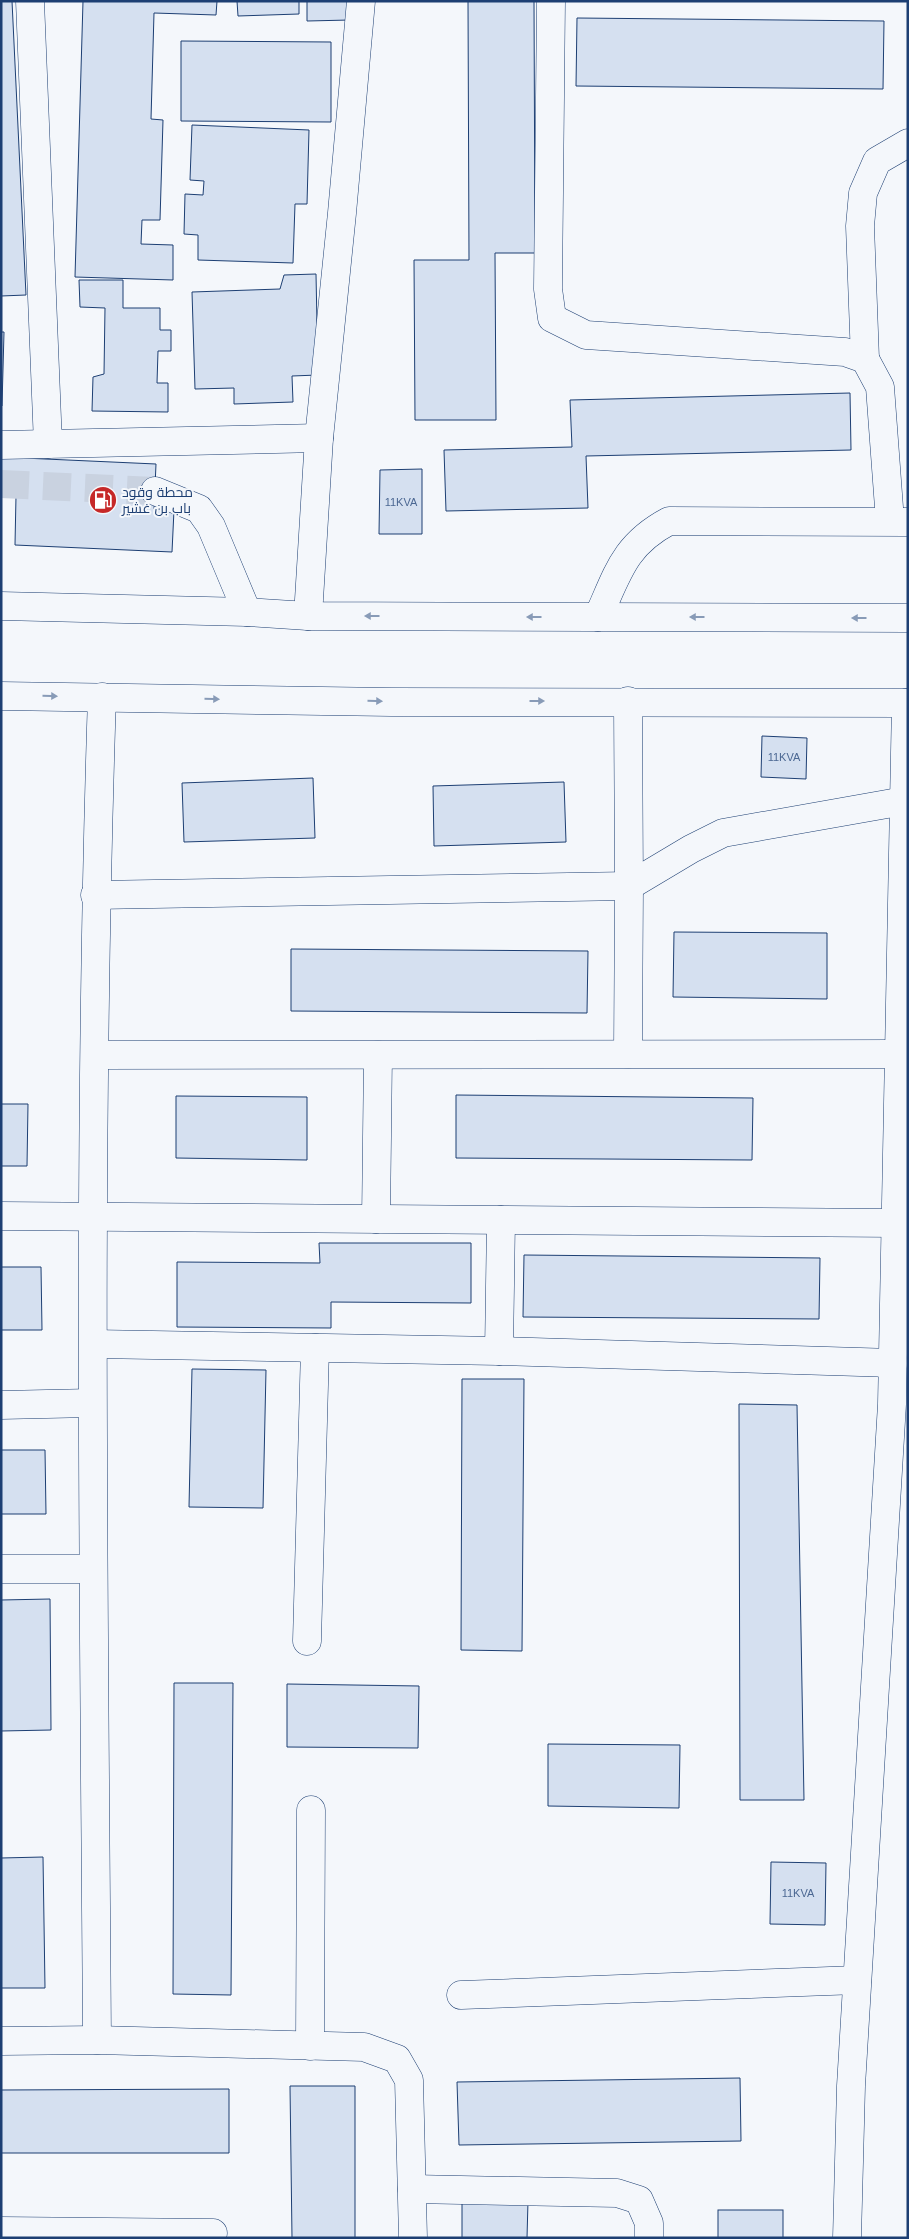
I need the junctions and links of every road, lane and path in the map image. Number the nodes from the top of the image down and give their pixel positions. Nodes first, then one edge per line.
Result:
1 (30, 1) edge
2 (361, 1) edge
3 (551, 1) edge
4 (908, 143) edge
5 (865, 359) junction
6 (319, 438) junction
7 (48, 444) junction
8 (1, 445) edge
9 (155, 491) tunnel mouth
10 (899, 521) edge
11 (1, 606) edge
12 (247, 612) junction
13 (308, 616) junction
14 (598, 617) junction
15 (908, 618) edge
16 (1, 696) edge
17 (102, 697) junction
18 (628, 701) junction
19 (907, 703) edge
20 (904, 801) junction
21 (630, 886) junction
22 (95, 895) junction
23 (628, 1054) junction
24 (899, 1054) junction
25 (95, 1055) junction
26 (378, 1055) junction
27 (1, 1216) edge
28 (94, 1217) junction
29 (376, 1219) junction
30 (501, 1220) junction
31 (896, 1223) junction
32 (94, 1344) junction
33 (315, 1348) junction
34 (498, 1351) junction
35 (893, 1363) junction
36 (92, 1403) junction
37 (1, 1404) edge
38 (900, 1404) edge
39 (1, 1569) edge
40 (94, 1569) junction
41 (307, 1642) dead end
42 (311, 1810) dead end
43 (857, 1980) junction
44 (462, 1995) dead end
45 (97, 2040) junction
46 (1, 2041) edge
47 (310, 2046) junction
48 (412, 2189) junction
49 (1, 2232) edge
50 (213, 2233) dead end
51 (413, 2238) edge
52 (649, 2238) edge
53 (847, 2238) edge

1 - 7 main road
2 - 6 main road
3 - 5 main road
4 - 5 main road
5 - 10 main road
6 - 7 main road
6 - 13 main road
7 - 8 main road
9 - 12 main road
10 - 14 main road
11 - 12 main road
12 - 13 main road
14 -> 13 main road
15 -> 14 main road
16 -> 17 main road
17 -> 18 main road
17 - 22 main road
18 - 19 main road
18 - 21 main road
19 - 20 main road
20 - 21 main road
20 - 24 main road
21 - 22 main road
21 - 23 main road
22 - 25 main road
23 - 24 main road
23 - 26 main road
24 - 31 main road
25 - 26 main road
25 - 28 main road
26 - 29 main road
27 - 28 main road
28 - 29 main road
28 - 32 main road
29 - 30 main road
30 - 31 main road
30 - 34 main road
31 - 35 main road
32 - 33 main road
32 - 36 main road
33 - 34 main road
33 - 41 main road
34 - 35 main road
35 - 38 main road
36 - 37 main road
36 - 40 main road
38 - 43 main road
39 - 40 main road
40 - 45 main road
42 - 47 main road
43 - 44 main road
43 - 53 main road
45 - 46 main road
45 - 47 main road
47 - 48 main road
48 - 51 main road
48 - 52 main road
49 - 50 main road

